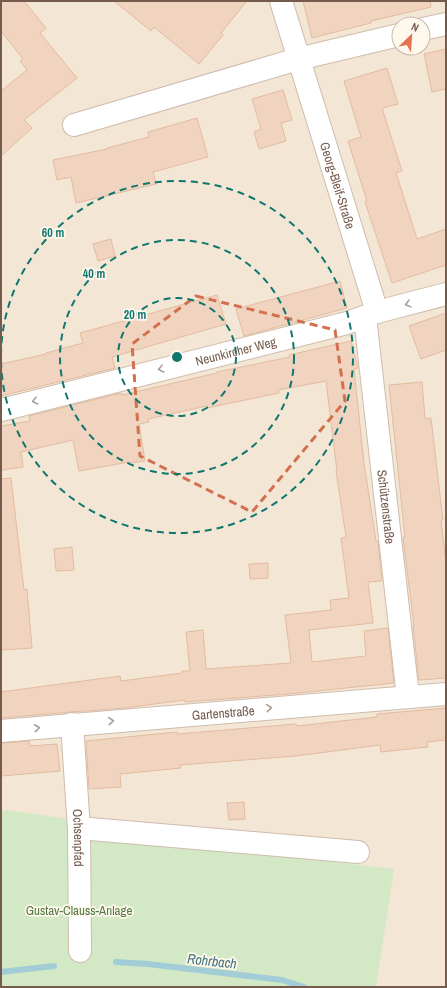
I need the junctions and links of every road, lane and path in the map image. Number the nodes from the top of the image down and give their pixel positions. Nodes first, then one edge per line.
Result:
1 (281, 1) edge
2 (446, 24) edge
3 (431, 27) edge
4 (391, 37) edge
5 (298, 59) junction
6 (74, 125) dead end
7 (446, 294) edge
8 (371, 315) junction
9 (1, 410) edge
10 (446, 694) edge
11 (408, 697) junction
12 (72, 724) junction
13 (1, 731) edge
14 (79, 828) junction
15 (358, 852) dead end
16 (80, 951) dead end

1 - 5 street, Georg-Bleif-Straße
2 - 3 street
4 - 5 street
5 - 6 street
5 - 8 street, Georg-Bleif-Straße
7 -> 8 street, Neunkircher Weg
8 -> 9 street, Neunkircher Weg
8 - 11 street, Schützenstraße
10 - 11 street, Gartenstraße
12 -> 11 street, Gartenstraße
13 -> 12 street, Gartenstraße
12 - 14 street, Ochsenpfad
14 - 15 street
14 - 16 street, Ochsenpfad

